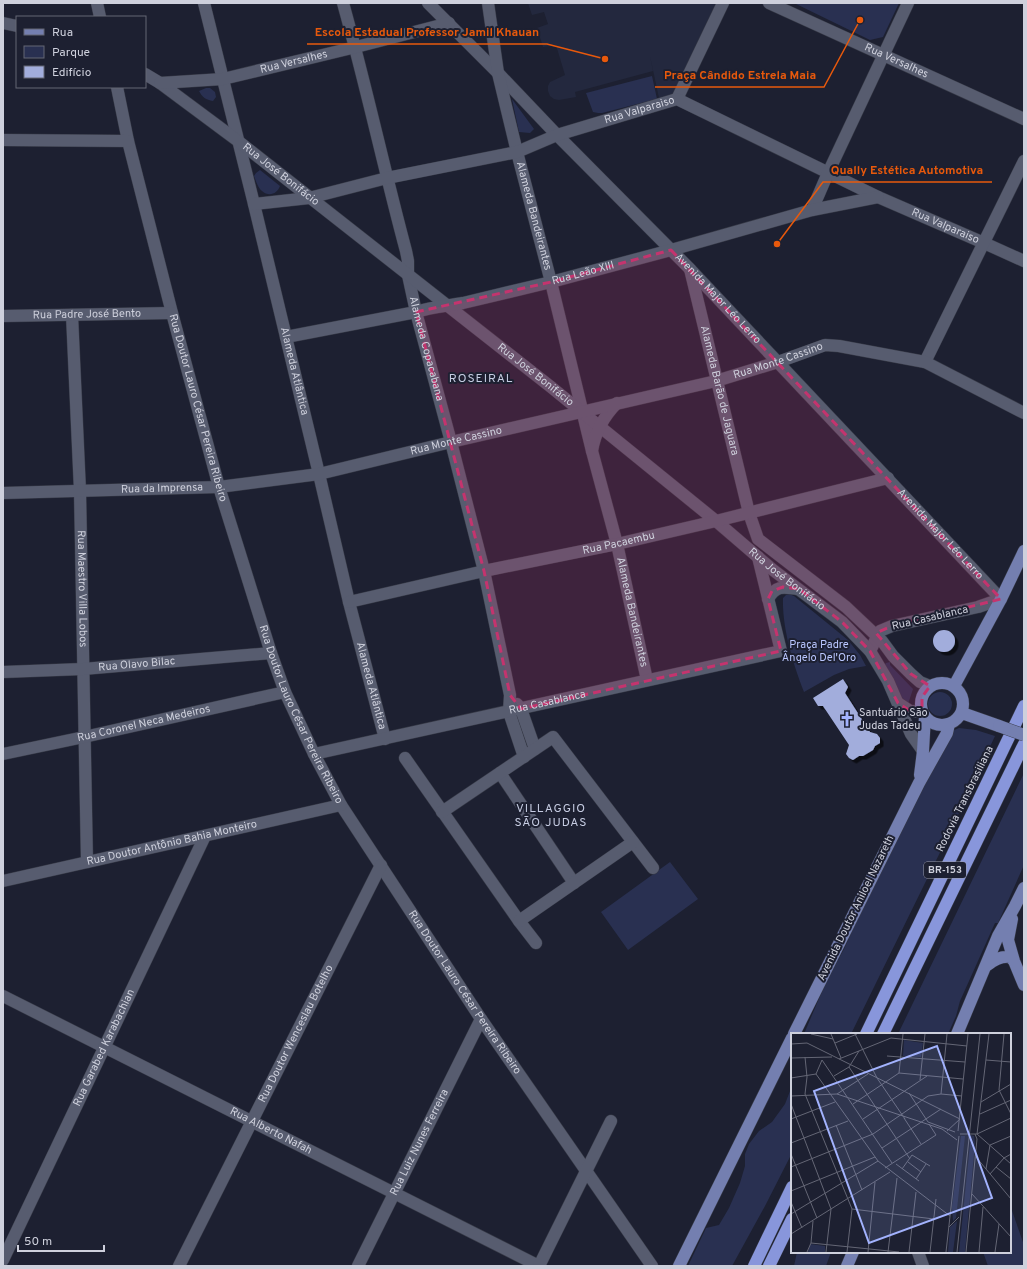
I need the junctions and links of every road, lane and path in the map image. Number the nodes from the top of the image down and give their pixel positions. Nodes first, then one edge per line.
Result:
1 (96, 3) edge
2 (204, 3) edge
3 (343, 3) edge
4 (428, 3) edge
5 (488, 3) edge
6 (723, 3) edge
7 (769, 3) edge
8 (908, 3) edge
9 (100, 16) edge
10 (3, 23) edge
11 (449, 23) junction
12 (16, 26) edge
13 (356, 48) junction
14 (884, 55) junction
15 (498, 73) junction
16 (146, 75) edge
17 (223, 79) junction
18 (160, 83) junction
19 (116, 88) edge
20 (677, 99) junction
21 (1024, 119) edge
22 (558, 135) junction
23 (3, 140) edge
24 (128, 141) junction
25 (238, 141) junction
26 (517, 152) junction
27 (1024, 161) edge
28 (828, 173) junction
29 (387, 178) junction
30 (878, 197) junction
31 (309, 198) junction
32 (254, 204) junction
33 (812, 210) junction
34 (984, 243) junction
35 (671, 250) junction
36 (1024, 261) edge
37 (690, 268) junction
38 (408, 275) junction
39 (551, 282) junction
40 (448, 306) junction
41 (416, 312) junction
42 (172, 313) junction
43 (72, 315) junction
44 (3, 316) edge
45 (286, 337) junction
46 (778, 362) junction
47 (925, 362) junction
48 (716, 381) junction
49 (617, 403) junction
50 (582, 412) junction
51 (1024, 413) edge
52 (600, 426) junction
53 (451, 442) junction
54 (592, 452) junction
55 (320, 474) junction
56 (888, 478) junction
57 (219, 487) junction
58 (80, 491) junction
59 (3, 493) edge
60 (749, 513) junction
61 (716, 522) junction
62 (616, 544) junction
63 (1024, 551) edge
64 (758, 557) junction
65 (484, 571) junction
66 (799, 590) junction
67 (768, 599) junction
68 (1001, 599) junction
69 (349, 602) junction
70 (877, 636) junction
71 (870, 651) junction
72 (271, 653) junction
73 (83, 669) junction
74 (3, 672) edge
75 (647, 680) junction
76 (930, 686) junction
77 (954, 686) junction
78 (285, 692) junction
79 (898, 703) junction
80 (1024, 706) edge
81 (515, 710) junction
82 (962, 712) junction
83 (924, 714) junction
84 (949, 724) junction
85 (1024, 735) edge
86 (84, 737) junction
87 (385, 739) junction
88 (1024, 744) edge
89 (535, 749) junction
90 (923, 751) junction
91 (3, 754) edge
92 (314, 754) junction
93 (524, 756) junction
94 (405, 758) dead end
95 (500, 773) junction
96 (919, 782) junction
97 (341, 805) junction
98 (442, 812) junction
99 (205, 836) junction
100 (633, 842) junction
101 (87, 862) junction
102 (381, 865) junction
103 (652, 868) dead end
104 (3, 881) edge
105 (574, 883) junction
106 (1024, 888) edge
107 (1015, 906) junction
108 (519, 921) junction
109 (536, 943) dead end
110 (1014, 962) junction
111 (986, 966) junction
112 (1024, 984) edge
113 (3, 996) edge
114 (481, 1019) junction
115 (794, 1033) edge
116 (866, 1033) edge
117 (883, 1033) edge
118 (956, 1033) edge
119 (791, 1040) edge
120 (104, 1047) junction
121 (611, 1121) dead end
122 (252, 1122) junction
123 (586, 1170) junction
124 (791, 1189) edge
125 (394, 1193) junction
126 (791, 1222) edge
127 (852, 1253) edge
128 (918, 1253) edge
129 (3, 1260) edge
130 (179, 1266) edge
131 (358, 1266) edge
132 (539, 1266) edge
133 (652, 1266) edge
134 (679, 1266) edge
135 (754, 1266) edge
136 (769, 1266) edge
137 (846, 1266) edge
138 (923, 1266) edge

1 - 9 street
2 - 17 street, Alameda Atlântica
3 - 13 street, Alameda Copacabana
4 - 11 street, Avenida Major Léo Lerro
5 - 15 street, Alameda Bandeirantes
6 - 20 street
7 - 14 street, Rua Versalhes
8 - 14 street
10 - 12 street
11 - 13 street, Rua Versalhes
11 - 15 street, Avenida Major Léo Lerro
13 - 17 street, Rua Versalhes
13 - 29 street, Alameda Copacabana
14 - 21 street, Rua Versalhes
14 - 28 street
15 - 22 street, Avenida Major Léo Lerro
15 - 26 street, Alameda Bandeirantes
16 - 18 street, Rua José Bonifácio
17 - 18 street, Rua Versalhes
17 - 25 street, Alameda Atlântica
18 - 25 street, Rua José Bonifácio
19 - 24 street, Rua Doutor Lauro César Pereira Ribeiro
20 - 22 street, Rua Valparaiso
20 - 28 street, Rua Valparaiso
22 - 26 street, Rua Valparaiso
22 - 35 street, Avenida Major Léo Lerro
23 - 24 street
24 - 42 street, Rua Doutor Lauro César Pereira Ribeiro
25 - 31 street, Rua José Bonifácio
25 - 32 street, Alameda Atlântica
26 - 29 street, Rua Valparaiso
26 - 39 street, Alameda Bandeirantes
27 - 34 street
28 - 30 street, Rua Valparaiso
28 - 33 street
29 - 31 street, Rua Valparaiso
29 - 38 street, Alameda Copacabana
30 - 33 street, Rua Leão XIII
30 - 34 street, Rua Valparaiso
31 - 32 street, Rua Valparaiso
31 - 38 street, Rua José Bonifácio
32 - 45 street, Alameda Atlântica
33 - 35 street, Rua Leão XIII
34 - 36 street, Rua Valparaiso
34 - 47 street
35 - 37 street, Avenida Major Léo Lerro
35 - 39 street, Rua Leão XIII
37 - 46 street, Avenida Major Léo Lerro
37 - 48 street, Alameda Barão de Jaguara
38 - 40 street, Rua José Bonifácio
38 - 41 street, Alameda Copacabana
39 - 40 street, Rua Leão XIII
39 - 50 street, Alameda Bandeirantes
40 - 41 street, Rua Leão XIII
40 - 50 street, Rua José Bonifácio
41 - 45 street, Rua Leão XIII
41 - 53 street, Alameda Copacabana
42 - 43 street, Rua Padre José Bento
42 - 57 street, Rua Doutor Lauro César Pereira Ribeiro
43 - 44 street, Rua Padre José Bento
43 - 58 street, Rua Maestro Villa Lobos
45 - 55 street, Alameda Atlântica
46 - 47 street, Rua Monte Cassino
46 - 48 street, Rua Monte Cassino
46 - 56 street, Avenida Major Léo Lerro
47 - 51 street, Rua Monte Cassino
48 - 49 street, Rua Monte Cassino
48 - 60 street, Alameda Barão de Jaguara
49 - 50 street, Rua Monte Cassino
49 - 52 street
50 - 52 street, Rua José Bonifácio
50 - 53 street, Rua Monte Cassino
50 - 54 street, Alameda Bandeirantes
52 - 54 street, Alameda Bandeirantes
52 - 61 street, Rua José Bonifácio
53 - 55 street, Rua Monte Cassino
53 - 65 street, Alameda Copacabana
54 - 62 street, Alameda Bandeirantes
55 - 57 street, Rua da Imprensa
55 - 69 street, Alameda Atlântica
56 - 60 street, Rua Pacaembu
56 - 68 street, Avenida Major Léo Lerro
57 - 58 street, Rua da Imprensa
57 - 72 street, Rua Doutor Lauro César Pereira Ribeiro
58 - 59 street, Rua da Imprensa
58 - 73 street, Rua Maestro Villa Lobos
60 - 61 street, Rua Pacaembu
60 - 70 street, Rua José Bonifácio
61 - 62 street, Rua Pacaembu
61 - 64 street, Rua José Bonifácio
62 - 65 street, Rua Pacaembu
62 - 75 street, Alameda Bandeirantes
63 - 68 main road
64 - 66 street, Rua José Bonifácio
64 - 67 street
65 - 69 street, Rua Pacaembu
65 - 81 street, Alameda Copacabana
66 - 67 street
66 - 71 street, Rua José Bonifácio
67 - 75 street, Rua Casablanca
68 - 70 street, Rua Casablanca
68 - 77 main road
69 - 87 street, Alameda Atlântica
70 - 71 street
70 - 76 street, Rua José Bonifácio
71 - 79 street, Rua José Bonifácio
72 - 73 street, Rua Olavo Bilac
72 - 78 street, Rua Doutor Lauro César Pereira Ribeiro
73 - 74 street, Rua Olavo Bilac
73 - 86 street, Rua Maestro Villa Lobos
75 - 81 street, Rua Casablanca
76 - 77 main road
76 - 83 main road
77 - 82 main road
78 - 86 street, Rua Coronel Neca Medeiros
78 - 92 street, Rua Doutor Lauro César Pereira Ribeiro
79 - 83 street
79 - 90 street, Rua José Bonifácio
80 - 116 highway, Rodovia Transbrasiliana / BR-153
81 - 87 street, Rua Casablanca
81 - 89 street
81 - 93 street
82 - 84 main road
82 - 85 main road, bridge
83 - 84 main road
83 - 90 main road, Avenida Doutor Aniloel Nazareth
84 - 96 main road, Avenida Doutor Aniloel Nazareth
86 - 91 street, Rua Coronel Neca Medeiros
86 - 101 street, Rua Maestro Villa Lobos
87 - 92 street, Rua Casablanca
88 - 117 highway, BR-153
89 - 93 street
89 - 100 street
90 - 96 main road, Avenida Doutor Aniloel Nazareth
92 - 97 street, Rua Doutor Lauro César Pereira Ribeiro
93 - 95 street
94 - 98 street
95 - 98 street
95 - 105 street
96 - 115 main road, Avenida Doutor Aniloel Nazareth
97 - 99 street, Rua Doutor Antônio Bahia Monteiro
97 - 102 street, Rua Doutor Lauro César Pereira Ribeiro
98 - 108 street
99 - 101 street, Rua Doutor Antônio Bahia Monteiro
99 - 120 street, Rua Garabed Karabachian
100 - 103 street
100 - 105 street
101 - 104 street, Rua Doutor Antônio Bahia Monteiro
102 - 114 street, Rua Doutor Lauro César Pereira Ribeiro
102 - 122 street, Rua Doutor Wenceslau Botelho
105 - 108 street
106 - 107 main road
107 - 110 main road
107 - 111 main road
108 - 109 street
110 - 111 main road
110 - 112 main road
111 - 118 main road
113 - 120 street, Rua Alberto Nafah
114 - 123 street, Rua Doutor Lauro César Pereira Ribeiro
114 - 125 street, Rua Luiz Nunes Ferreira
119 - 134 main road
120 - 122 street, Rua Alberto Nafah
120 - 129 street, Rua Garabed Karabachian
121 - 123 street
122 - 125 street, Rua Alberto Nafah
122 - 130 street, Rua Doutor Wenceslau Botelho
123 - 132 street
123 - 133 street, Rua Doutor Lauro César Pereira Ribeiro
124 - 135 highway
125 - 131 street, Rua Luiz Nunes Ferreira
125 - 132 street, Rua Alberto Nafah
126 - 136 highway
127 - 137 main road
128 - 138 street

